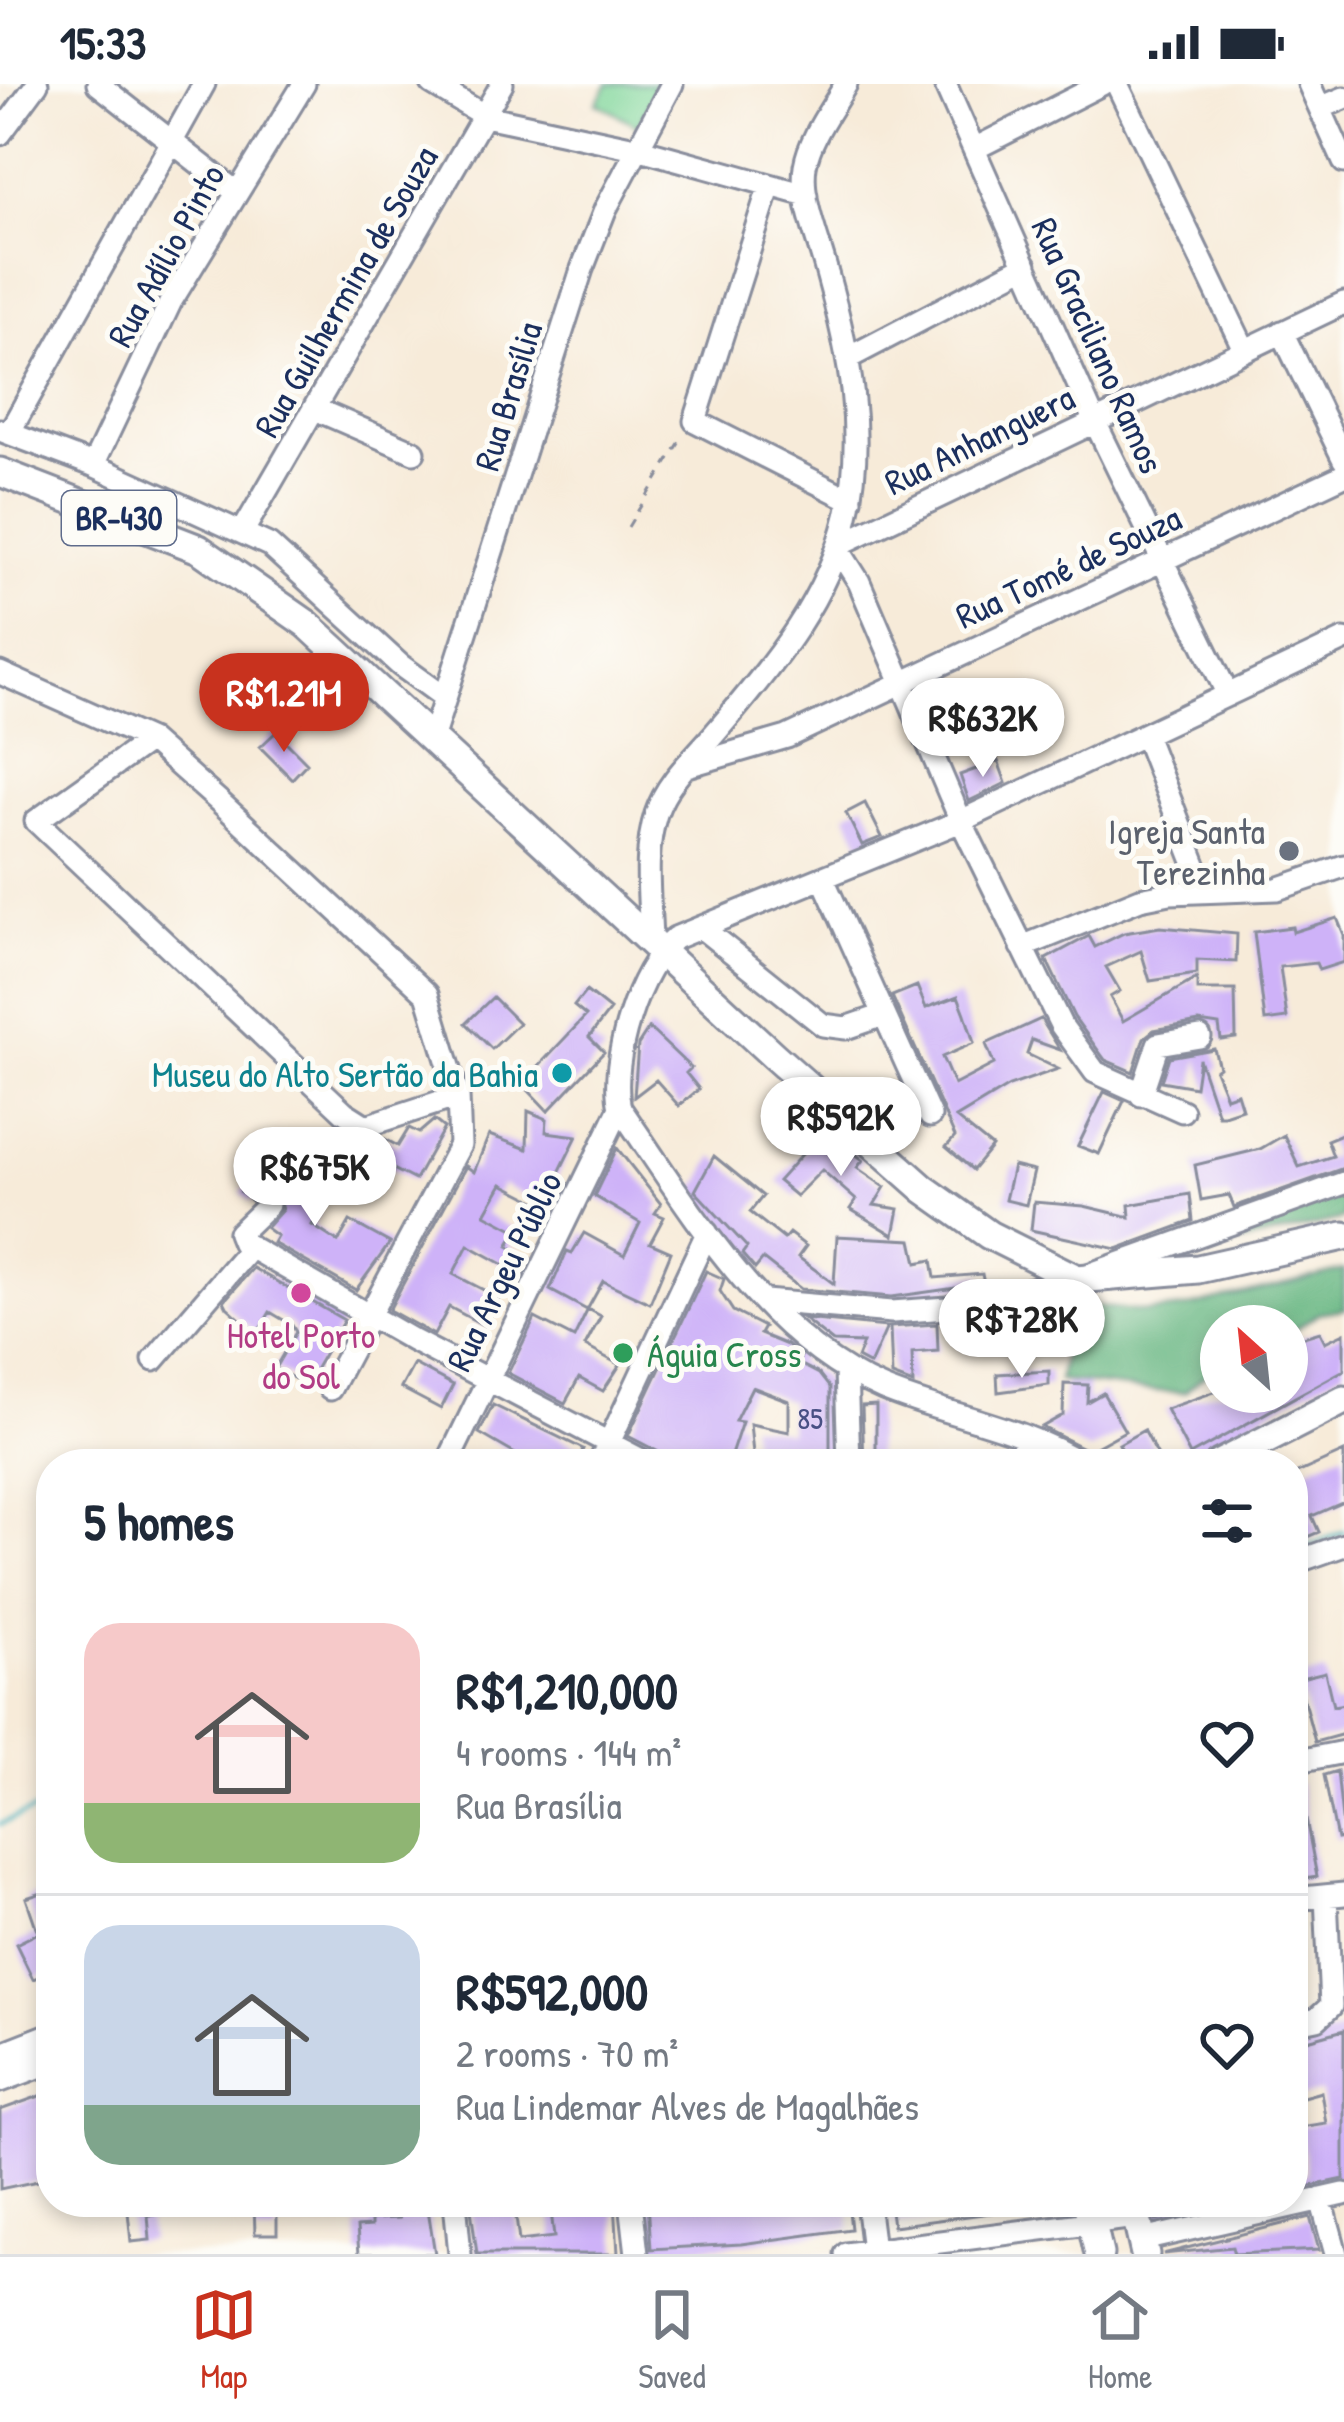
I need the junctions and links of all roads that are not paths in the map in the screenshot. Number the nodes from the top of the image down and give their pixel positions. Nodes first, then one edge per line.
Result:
1 (37, 84) edge
2 (98, 84) edge
3 (204, 84) edge
4 (304, 84) edge
5 (432, 84) edge
6 (502, 84) edge
7 (672, 84) edge
8 (846, 84) edge
9 (945, 84) edge
10 (1102, 84) edge
11 (1117, 84) edge
12 (1310, 84) edge
13 (1344, 98) edge
14 (1320, 108) junction
15 (485, 116) junction
16 (0, 134) edge
17 (170, 144) junction
18 (974, 148) junction
19 (640, 149) junction
20 (1344, 162) edge
21 (769, 188) junction
22 (236, 192) junction
23 (806, 195) junction
24 (1026, 265) junction
25 (1344, 303) edge
26 (1282, 332) junction
27 (1244, 349) junction
28 (850, 357) junction
29 (315, 409) junction
30 (1094, 420) junction
31 (4, 431) edge
32 (414, 452) dead end
33 (1344, 460) edge
34 (93, 465) junction
35 (0, 472) edge
36 (1344, 475) edge
37 (851, 500) junction
38 (243, 531) junction
39 (839, 547) junction
40 (285, 556) junction
41 (1160, 559) junction
42 (307, 624) junction
43 (1344, 640) edge
44 (0, 673) edge
45 (903, 680) junction
46 (1228, 695) junction
47 (444, 697) junction
48 (1144, 734) junction
49 (432, 739) junction
50 (150, 740) junction
51 (687, 766) junction
52 (961, 821) junction
53 (1344, 866) edge
54 (824, 881) junction
55 (1205, 890) junction
56 (703, 928) junction
57 (656, 946) junction
58 (1022, 947) junction
59 (881, 1016) junction
60 (1200, 1036) dead end
61 (1141, 1095) junction
62 (458, 1096) junction
63 (620, 1108) junction
64 (1182, 1111) dead end
65 (930, 1116) dead end
66 (1344, 1183) edge
67 (268, 1205) dead end
68 (707, 1232) junction
69 (1344, 1236) edge
70 (251, 1247) junction
71 (1077, 1279) junction
72 (766, 1301) junction
73 (370, 1315) junction
74 (154, 1360) dead end
75 (846, 1370) junction
76 (487, 1379) junction
77 (330, 1390) dead end
78 (1344, 1400) edge
79 (1344, 1419) edge
80 (1027, 1437) junction
81 (454, 1449) edge
82 (596, 1449) edge
83 (606, 1449) edge
84 (849, 1449) edge
85 (1023, 1449) edge
86 (1051, 1449) edge
87 (1248, 1449) edge
88 (1285, 1449) edge
89 (1344, 1544) edge
90 (1308, 1557) edge
91 (1344, 1752) edge
92 (1308, 1759) edge
93 (1335, 1895) edge
94 (1308, 2021) edge
95 (36, 2028) edge
96 (0, 2043) edge
97 (36, 2043) edge
98 (0, 2056) edge
99 (36, 2065) edge
100 (0, 2078) edge
101 (1333, 2197) edge
102 (456, 2217) edge
103 (633, 2217) edge
104 (869, 2217) edge
105 (1067, 2217) edge
106 (1091, 2217) edge
107 (1103, 2217) edge
108 (1208, 2217) edge
109 (1139, 2228) edge
110 (873, 2250) junction
111 (460, 2254) edge
112 (637, 2254) edge
113 (846, 2254) edge
114 (1099, 2254) edge
115 (1336, 2254) edge

1 - 16 street
2 - 17 street
3 - 17 street
4 - 22 street, Rua Adílio Pinto
5 - 15 street
6 - 15 street, Rua Guilhermina de Souza
7 - 19 street, Rua Brasília
8 - 23 street
9 - 18 street, Rua Graciliano Ramos
10 - 18 street
11 - 27 street
12 - 14 street
13 - 14 street
14 - 20 street
15 - 19 street
15 - 29 street, Rua Guilhermina de Souza
17 - 22 street
17 - 31 street
18 - 24 street, Rua Graciliano Ramos
19 - 21 street
19 - 47 street, Rua Brasília
21 - 23 street
21 - 37 street
22 - 34 street, Rua Adílio Pinto
23 - 28 street
24 - 28 street
24 - 30 street, Rua Graciliano Ramos
25 - 26 street, Rua Anhanguera
26 - 27 street, Rua Anhanguera
26 - 33 street
27 - 30 street, Rua Anhanguera
28 - 37 street
29 - 32 street
29 - 38 street, Rua Guilhermina de Souza
30 - 39 street, Rua Anhanguera
30 - 41 street, Rua Graciliano Ramos
31 - 34 street
34 - 38 street
35 - 42 main road, BR-430
36 - 41 street, Rua Tomé de Souza
37 - 39 street
38 - 40 street
39 - 45 street
39 - 51 street
40 - 42 street
40 - 47 street
41 - 45 street, Rua Tomé de Souza
41 - 46 street, Rua Graciliano Ramos
42 - 49 main road, BR-430
43 - 46 street
44 - 50 street
45 - 51 street, Rua Tomé de Souza
45 - 52 street
46 - 48 street
47 - 49 street, Rua Brasília
48 - 52 street
48 - 55 street
49 - 57 main road, BR-430
50 - 62 street
50 - 62 street
51 - 57 street
52 - 54 street
52 - 58 street
53 - 55 street
54 - 56 street
54 - 59 street
55 - 58 street
56 - 57 street
56 - 59 street
57 - 63 street
57 - 71 main road, BR-430
58 - 61 street
59 - 65 street
60 - 61 street
61 - 64 street
62 - 73 street
63 - 68 street
63 - 76 street, Rua Argeu Públio
66 - 71 street
67 - 70 street
68 - 72 street
68 - 83 street
69 - 71 main road
70 - 73 street
70 - 74 street
71 - 72 street
72 - 75 street
73 - 76 street
73 - 77 street
75 - 80 street
75 - 84 street
76 - 81 street, Rua Argeu Públio
76 - 82 street
78 - 87 main road
79 - 88 main road
80 - 85 street
80 - 86 street
89 - 90 street
91 - 92 street
93 - 94 street
95 - 96 street
97 - 98 main road
99 - 100 main road
101 - 115 street
102 - 111 street
103 - 112 street
104 - 110 street
105 - 110 street
106 - 114 main road
107 - 109 street
108 - 109 street
110 - 113 street

